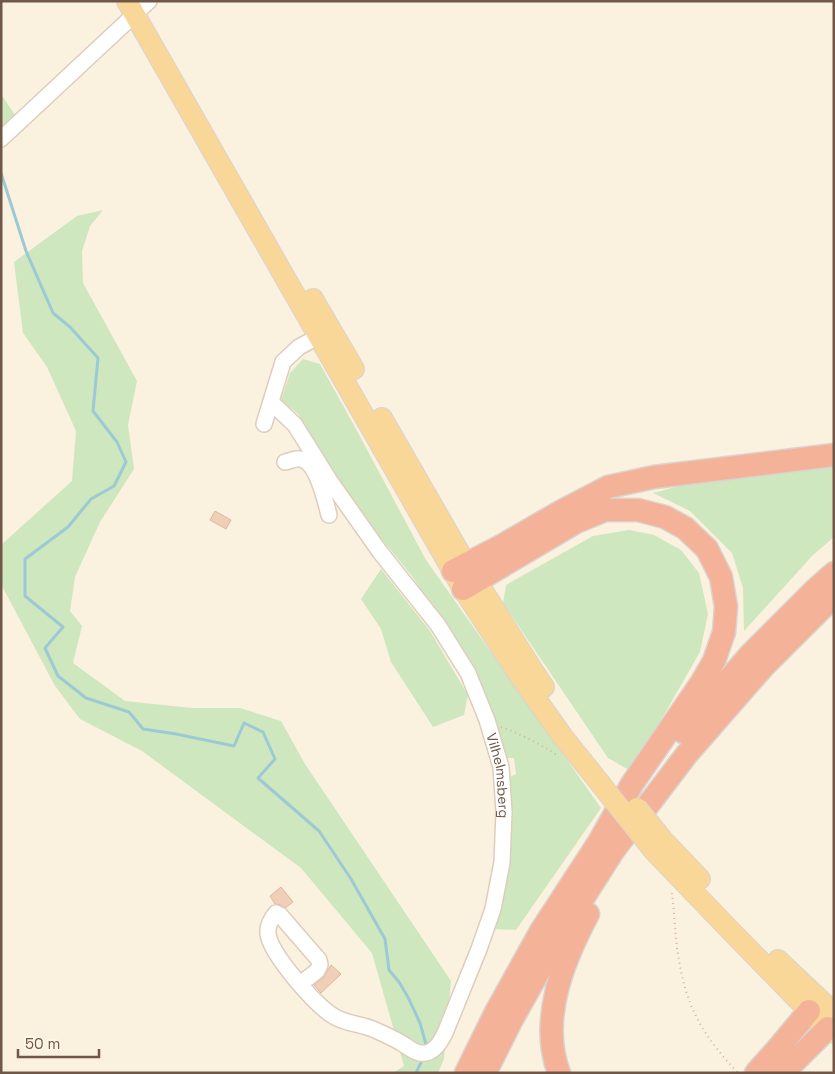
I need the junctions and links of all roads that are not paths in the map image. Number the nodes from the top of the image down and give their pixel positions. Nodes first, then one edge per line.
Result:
1 (139, 5) edge
2 (1, 139) edge
3 (325, 333) junction
4 (271, 402) junction
5 (264, 424) dead end
6 (834, 455) edge
7 (285, 462) dead end
8 (329, 515) dead end
9 (834, 573) edge
10 (465, 576) junction
11 (834, 596) edge
12 (676, 768) junction
13 (599, 842) junction
14 (300, 984) dead end
15 (828, 1014) edge
16 (466, 1073) edge
17 (485, 1073) edge
18 (560, 1073) edge
19 (756, 1073) edge
20 (782, 1073) edge

1 - 2 street
1 - 3 main road
3 - 4 street
3 - 10 main road
4 - 5 street
4 - 14 street, Vilhelmsberg
6 - 10 highway
7 - 8 street
9 - 13 highway
10 - 13 highway
10 - 15 main road, bridge
11 - 12 highway
12 - 17 highway
12 - 18 highway
13 - 16 highway
15 - 19 highway
15 - 20 highway

